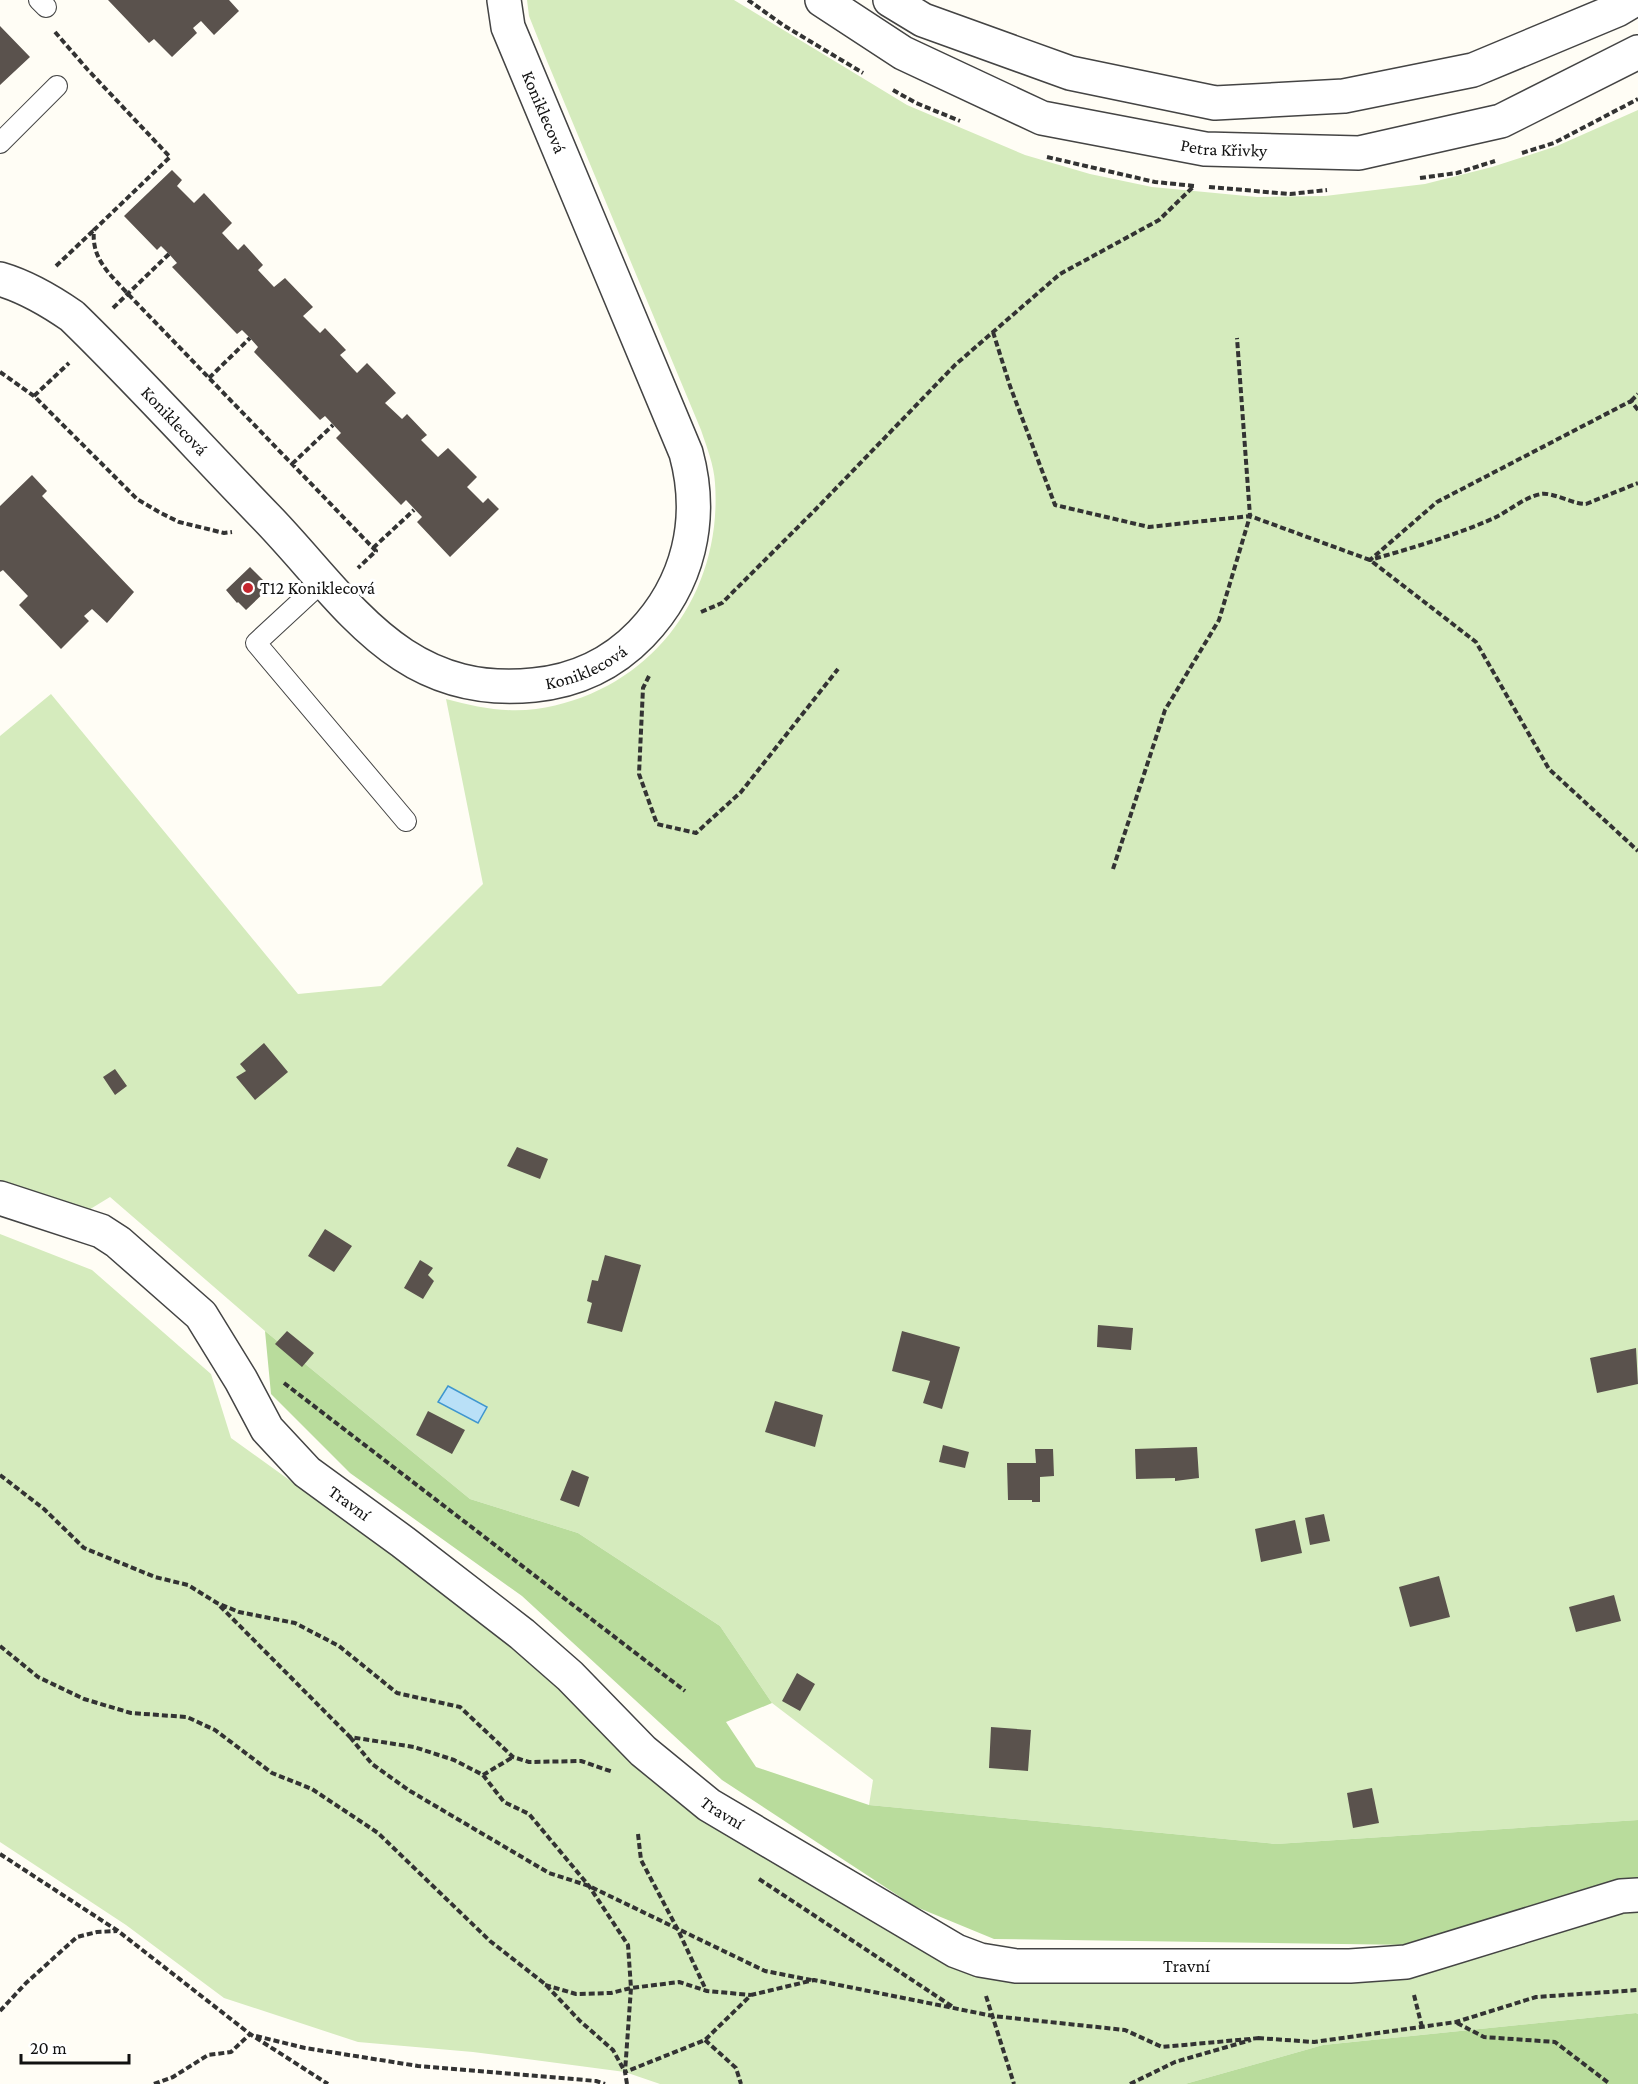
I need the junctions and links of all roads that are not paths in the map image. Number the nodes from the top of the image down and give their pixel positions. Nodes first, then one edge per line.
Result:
1 (504, 0) edge
2 (822, 0) edge
3 (890, 0) edge
4 (1634, 0) edge
5 (1638, 52) edge
6 (57, 86) dead end
7 (0, 143) edge
8 (0, 279) edge
9 (323, 581) junction
10 (406, 821) dead end
11 (0, 1198) edge
12 (1638, 1895) edge

1 - 9 street, Koniklecová
2 - 5 street, Petra Křivky
3 - 4 street
6 - 7 lane
8 - 9 street, Koniklecová
9 - 10 lane
11 - 12 street, Travní

